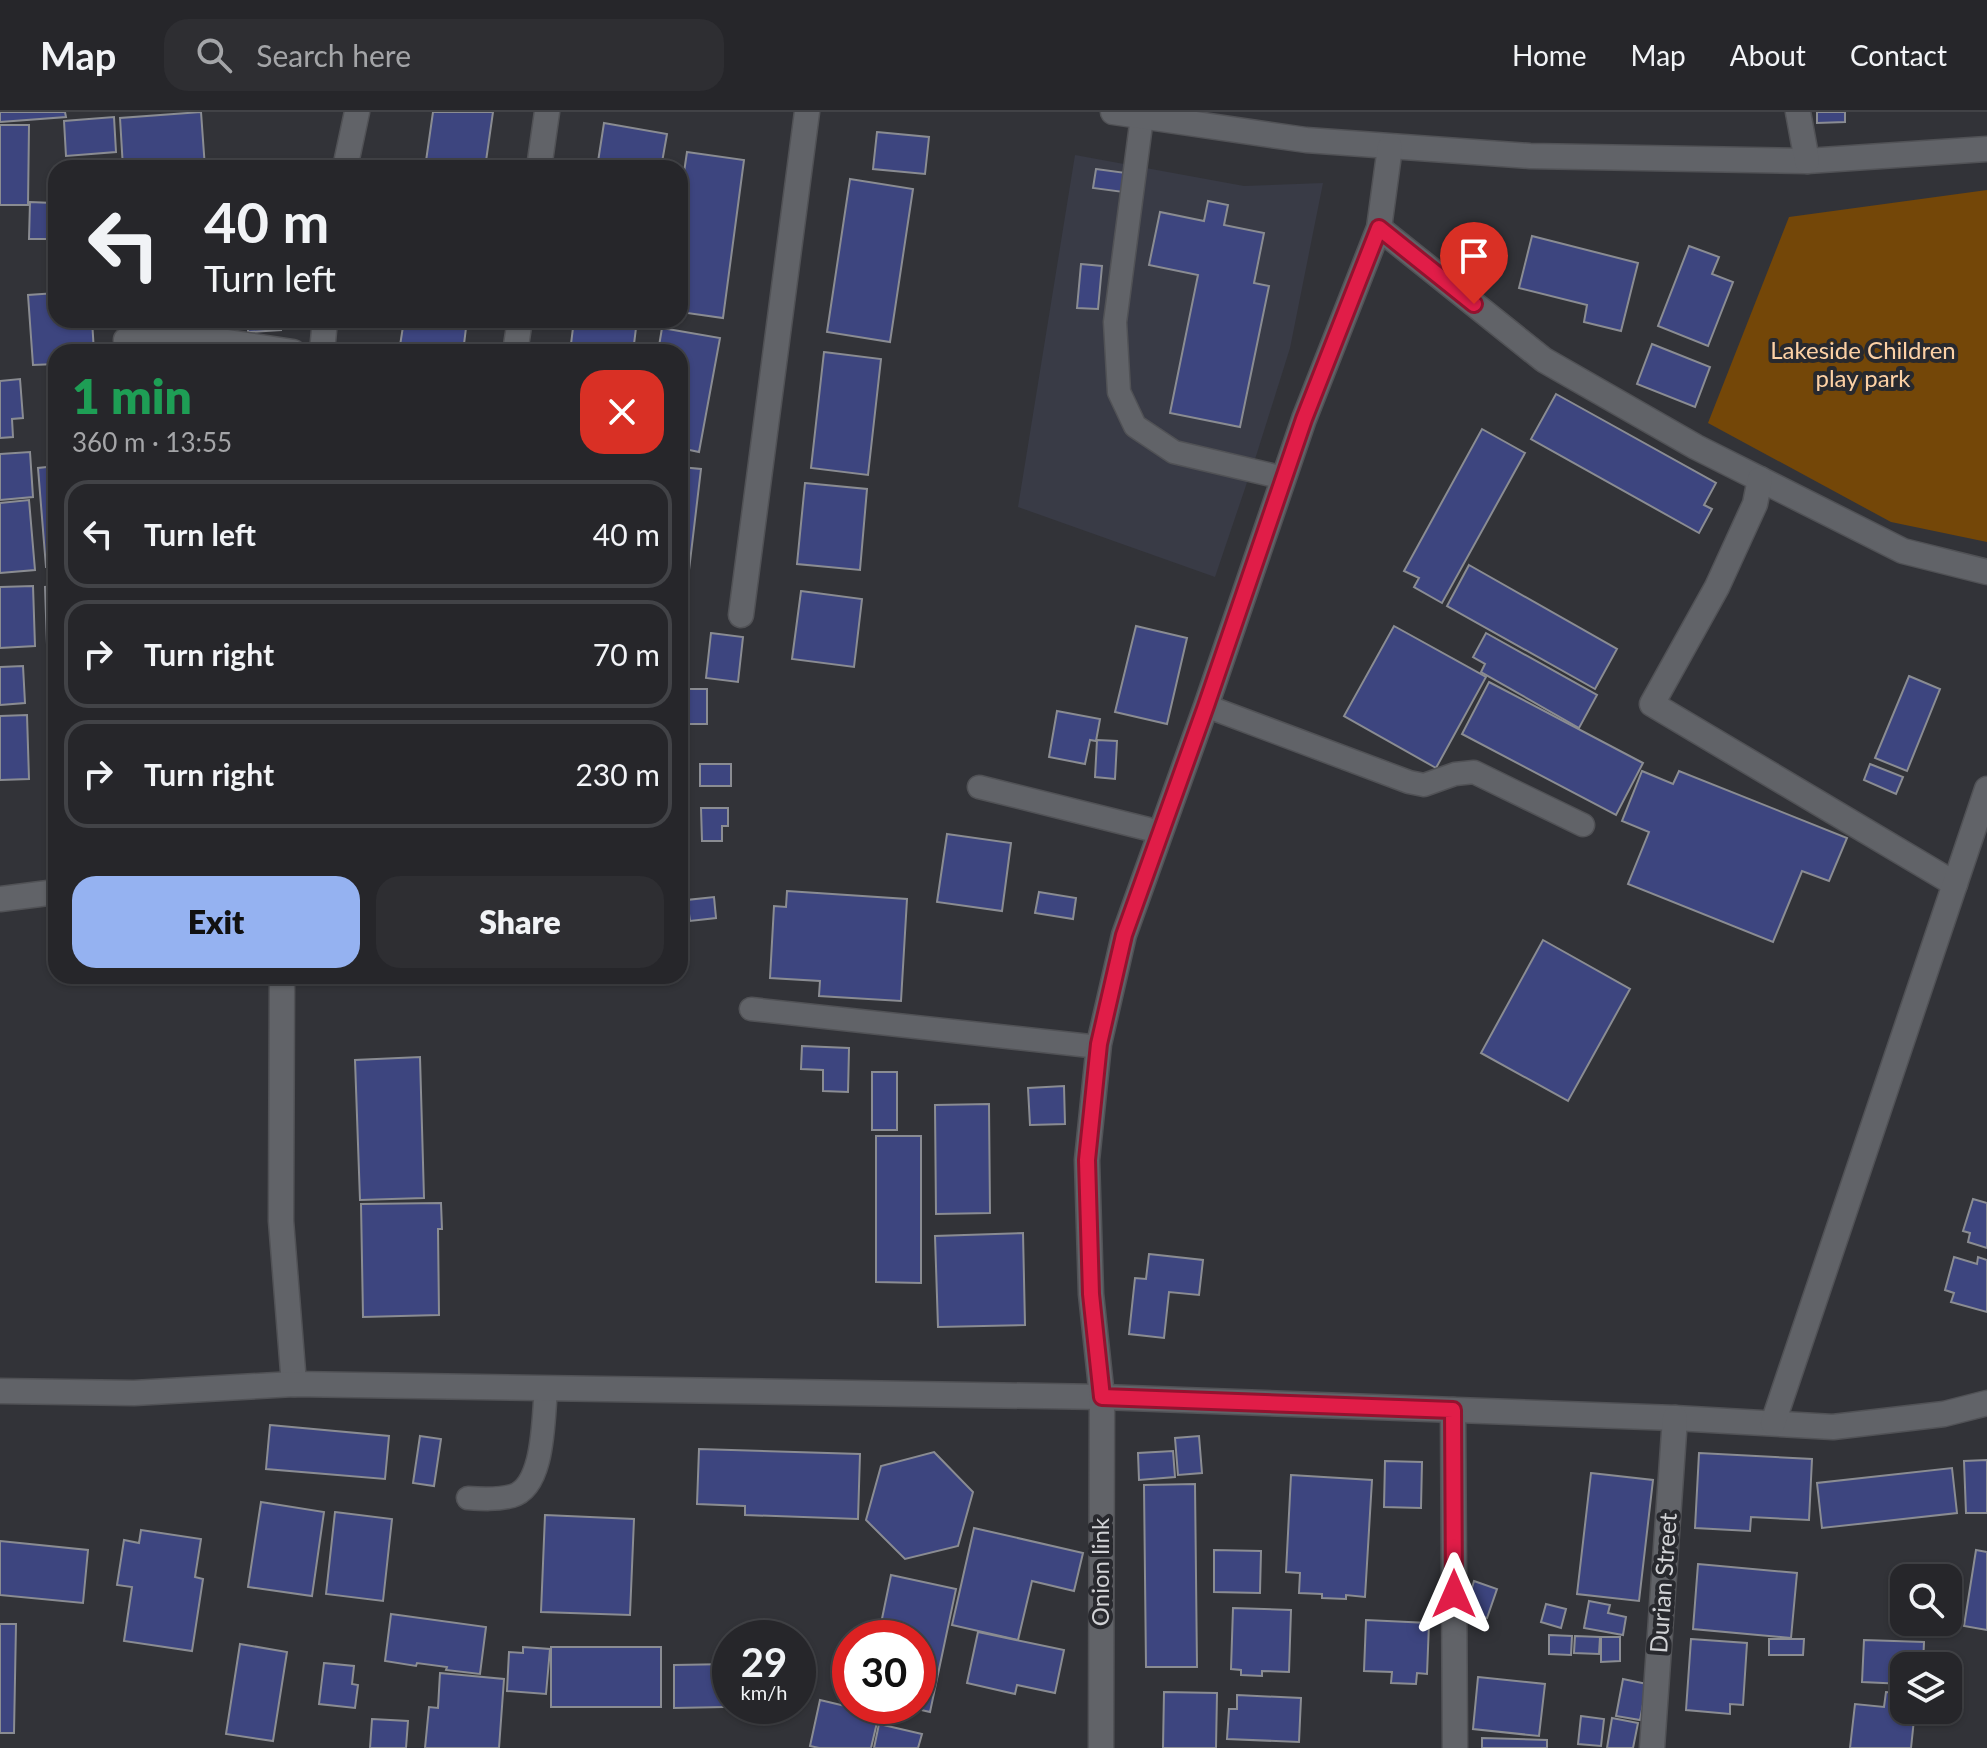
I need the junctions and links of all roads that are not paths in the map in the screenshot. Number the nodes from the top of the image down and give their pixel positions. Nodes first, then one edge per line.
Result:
1 (357, 112) edge
2 (547, 112) edge
3 (807, 112) edge
4 (1113, 112) edge
5 (1798, 112) edge
6 (1807, 112) edge
7 (1142, 117) junction
8 (1390, 147) junction
9 (1987, 149) edge
10 (347, 160) edge
11 (540, 160) edge
12 (1807, 161) junction
13 (1379, 228) junction
14 (126, 340) dead end
15 (241, 344) edge
16 (1284, 478) junction
17 (1760, 479) junction
18 (1987, 572) edge
19 (741, 615) dead end
20 (1206, 706) junction
21 (979, 787) dead end
22 (1987, 789) edge
23 (1583, 825) dead end
24 (1160, 832) junction
25 (1955, 884) junction
26 (48, 893) edge
27 (0, 899) edge
28 (282, 984) edge
29 (751, 1009) dead end
30 (1099, 1047) junction
31 (294, 1384) junction
32 (546, 1389) junction
33 (0, 1391) edge
34 (1102, 1397) junction
35 (1987, 1403) edge
36 (1453, 1410) junction
37 (1675, 1418) junction
38 (1773, 1423) junction
39 (468, 1498) dead end
40 (1101, 1748) edge
41 (1455, 1748) edge
42 (1652, 1748) edge

1 - 10 street
2 - 11 street
3 - 19 street
4 - 7 street
5 - 12 street
6 - 12 street
7 - 8 street
7 - 16 lane
8 - 12 street
8 - 13 street, Onion link
9 - 12 street
13 - 16 street, Onion link
13 - 17 street
14 - 15 street
16 - 20 street, Onion link
17 - 18 street
17 - 25 street
20 - 23 lane
20 - 24 street, Onion link
21 - 24 lane
22 - 25 street
24 - 30 street, Onion link
25 - 38 street
26 - 27 street
28 - 31 street
29 - 30 lane
30 - 34 street, Onion link
31 - 32 street
31 - 33 street
32 - 34 street
32 - 39 lane
34 - 36 street
34 - 40 street, Onion link
35 - 38 street
36 - 37 street
36 - 41 street
37 - 38 street
37 - 42 street, Durian Street

